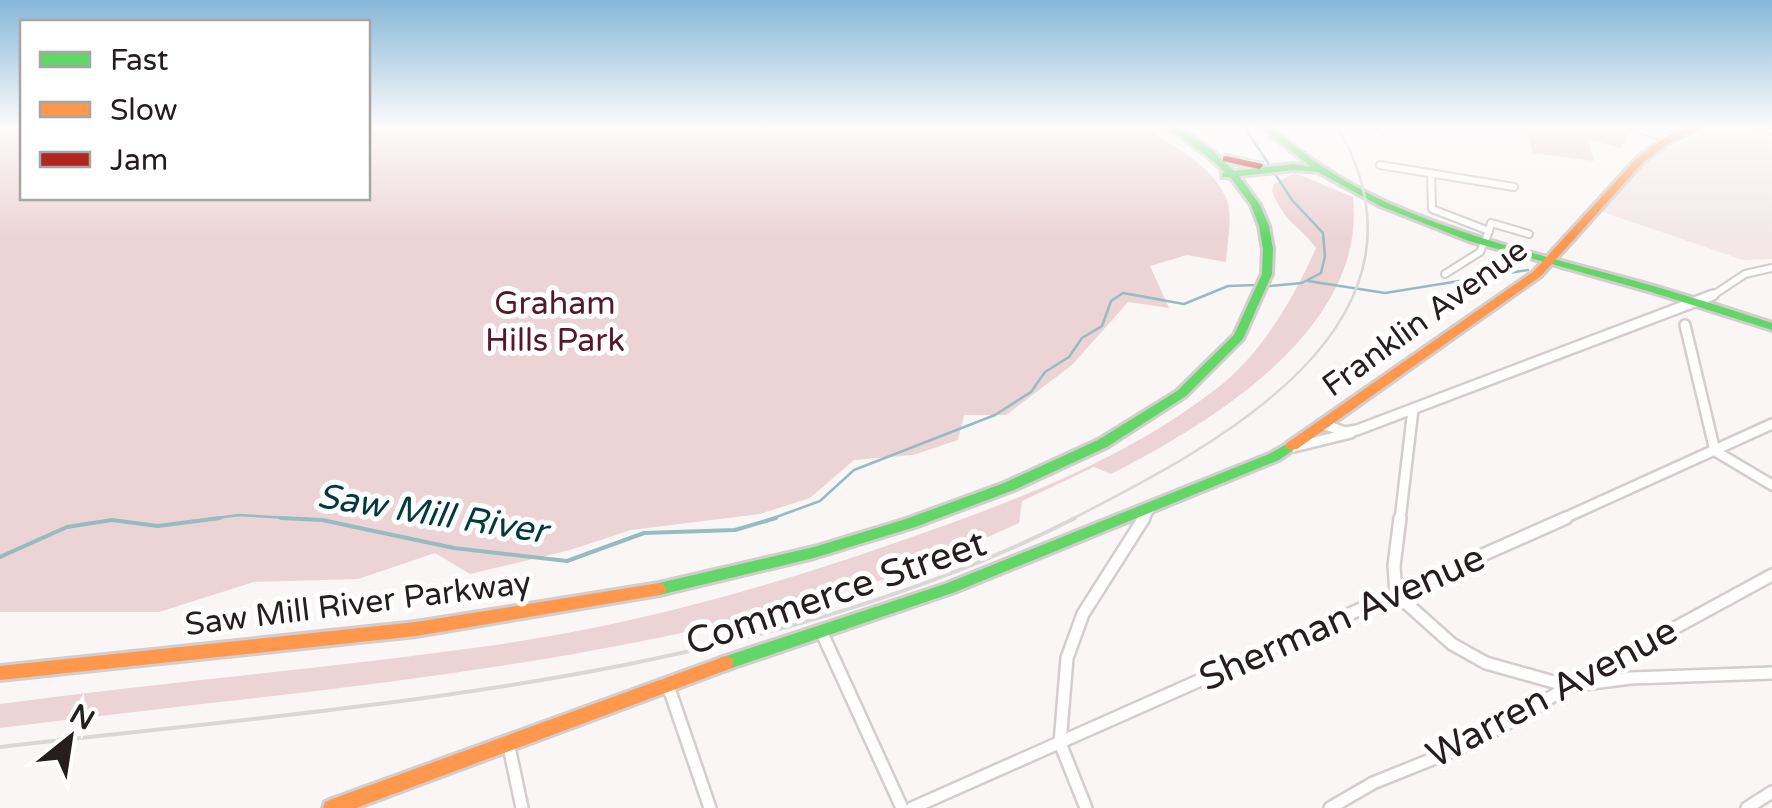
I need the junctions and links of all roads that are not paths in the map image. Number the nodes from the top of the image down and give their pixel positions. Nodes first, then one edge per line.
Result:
1 (1215, 164) edge
2 (1218, 164) edge
3 (1242, 164) edge
4 (1275, 164) edge
5 (1288, 164) edge
6 (1311, 164) edge
7 (1638, 164) edge
8 (1380, 166) dead end
9 (1269, 168) junction
10 (1228, 172) junction
11 (1327, 173) junction
12 (1431, 173) junction
13 (1514, 187) dead end
14 (1264, 216) junction
15 (1529, 234) dead end
16 (1488, 237) junction
17 (1548, 264) junction
18 (1772, 268) edge
19 (1445, 274) dead end
20 (1259, 286) junction
21 (1690, 305) junction
22 (1685, 325) dead end
23 (1772, 330) edge
24 (1413, 409) junction
25 (1772, 424) edge
26 (1326, 425) junction
27 (1356, 430) junction
28 (1291, 447) junction
29 (1716, 450) junction
30 (1772, 485) edge
31 (1150, 508) junction
32 (1772, 575) edge
33 (1396, 594) junction
34 (822, 633) junction
35 (0, 660) edge
36 (0, 673) edge
37 (1772, 673) edge
38 (664, 684) junction
39 (1568, 686) junction
40 (508, 741) junction
41 (1060, 743) junction
42 (1772, 792) edge
43 (332, 808) edge
44 (522, 808) edge
45 (710, 808) edge
46 (902, 808) edge
47 (912, 808) edge
48 (1086, 808) edge
49 (1330, 808) edge
50 (1747, 808) edge

1 - 10 main road, Saw Mill River Parkway
2 - 10 main road, Saw Mill River Parkway
3 - 9 main road
4 - 9 main road
5 - 9 main road
6 - 11 main road
7 - 17 main road, Franklin Avenue
8 - 12 street
9 - 10 main road
9 - 11 main road
9 - 14 main road
10 - 14 main road, Saw Mill River Parkway
10 - 20 main road, Saw Mill River Parkway
11 - 16 main road
12 - 13 street
12 - 16 street
14 - 20 main road, Saw Mill River Parkway
15 - 16 street
16 - 17 main road
16 - 19 street
17 - 21 main road
17 - 26 main road, Franklin Avenue
18 - 21 street, Commerce Street
20 - 35 main road, Saw Mill River Parkway
20 - 36 main road, Saw Mill River Parkway
21 - 23 main road
21 - 24 street, Commerce Street
22 - 29 street
24 - 27 street, Commerce Street
24 - 33 street
25 - 29 street, Sherman Avenue
26 - 27 street, Commerce Street
26 - 28 main road, Franklin Avenue
27 - 28 street, Commerce Street
28 - 31 main road, Commerce Street
29 - 30 street
29 - 33 street, Sherman Avenue
31 - 34 main road, Commerce Street
31 - 41 street
32 - 39 street, Warren Avenue
33 - 39 street
33 - 41 street, Sherman Avenue
34 - 38 main road, Commerce Street
34 - 46 street
37 - 39 street
38 - 40 main road, Commerce Street
38 - 45 street
39 - 49 street, Warren Avenue
40 - 43 main road, Commerce Street
40 - 44 street
41 - 47 street, Sherman Avenue
41 - 48 street
42 - 50 street

